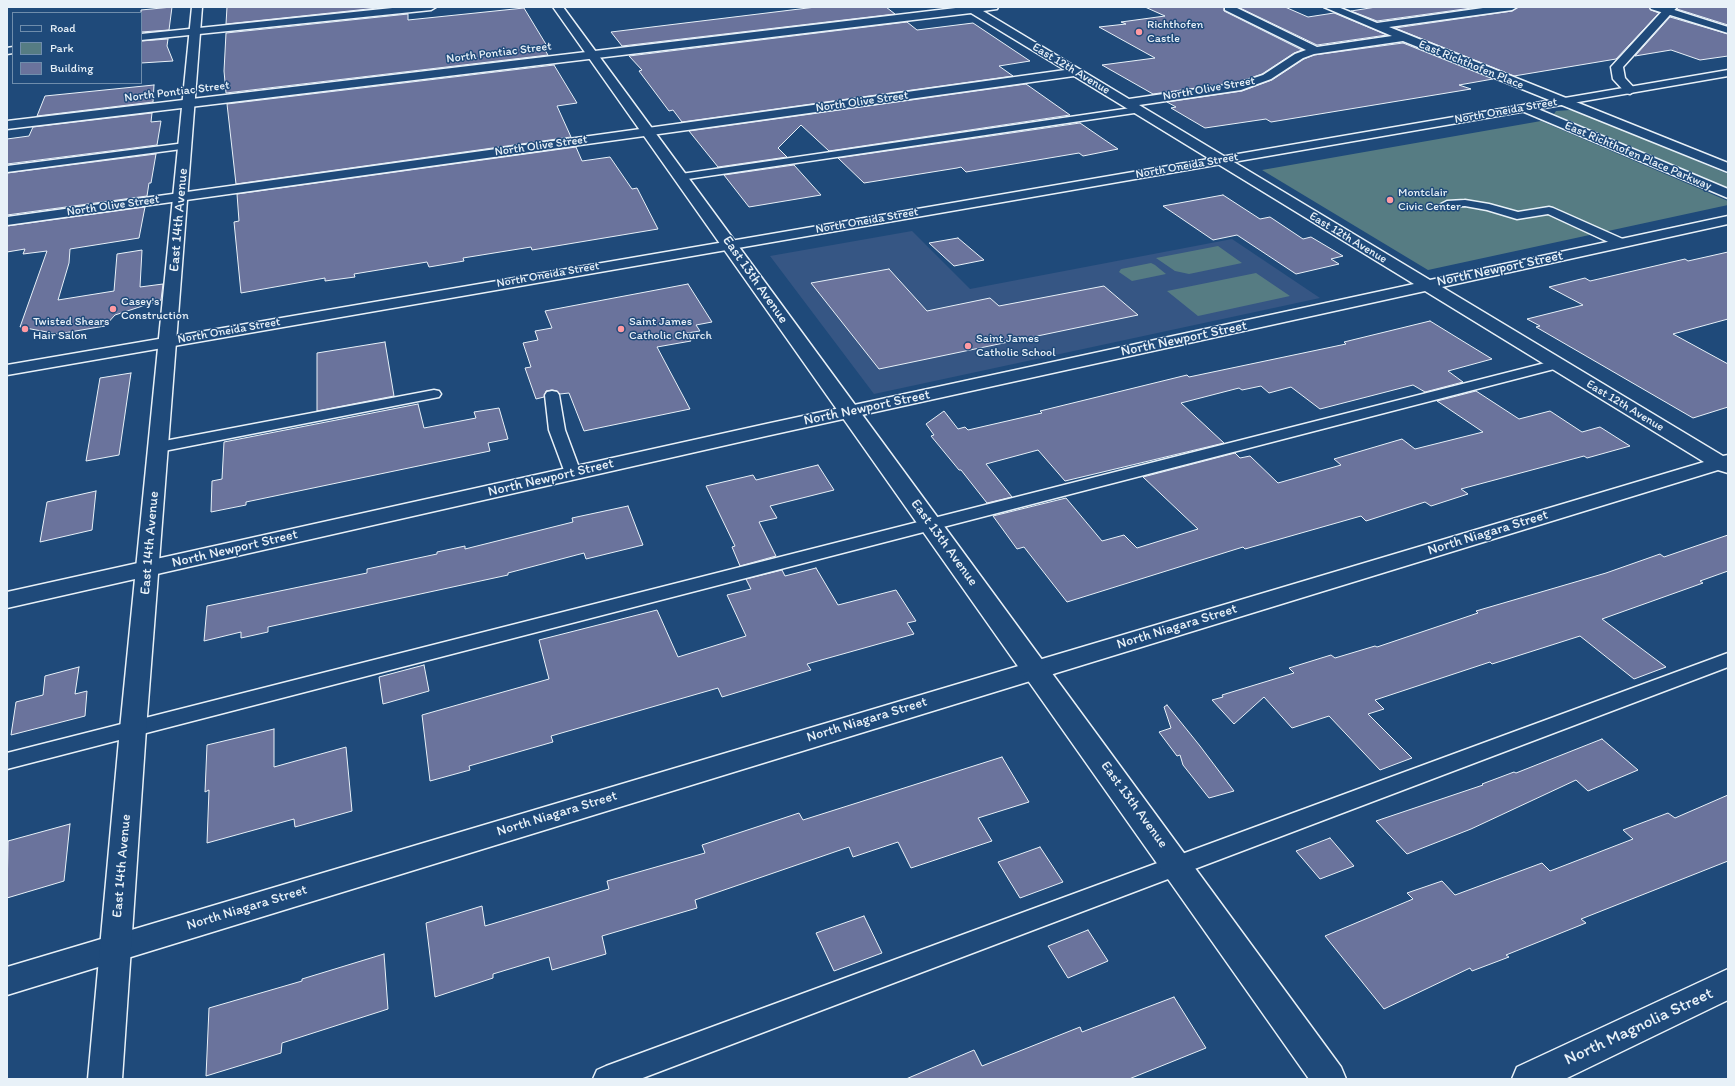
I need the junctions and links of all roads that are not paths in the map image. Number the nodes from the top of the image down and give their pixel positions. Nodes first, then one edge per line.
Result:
1 (197, 7) edge
2 (432, 7) edge
3 (558, 7) edge
4 (993, 7) edge
5 (1329, 7) edge
6 (1512, 7) edge
7 (1655, 7) edge
8 (971, 8) edge
9 (1229, 8) edge
10 (1670, 9) edge
11 (1375, 26) junction
12 (1728, 30) edge
13 (195, 32) junction
14 (142, 37) edge
15 (1403, 37) junction
16 (1315, 50) junction
17 (593, 55) junction
18 (1076, 72) junction
19 (1728, 73) edge
20 (1630, 90) junction
21 (1561, 102) junction
22 (188, 103) junction
23 (1132, 107) junction
24 (1526, 108) junction
25 (7, 125) edge
26 (648, 132) junction
27 (185, 146) junction
28 (1221, 160) junction
29 (1728, 168) edge
30 (7, 169) edge
31 (681, 177) junction
32 (1728, 194) edge
33 (181, 197) junction
34 (1447, 204) dead end
35 (1728, 220) edge
36 (7, 221) edge
37 (1621, 243) junction
38 (729, 244) junction
39 (1427, 285) junction
40 (168, 342) junction
41 (1557, 364) junction
42 (7, 370) edge
43 (434, 394) dead end
44 (552, 395) dead end
45 (849, 412) junction
46 (159, 447) junction
47 (1725, 464) edge
48 (573, 473) junction
49 (930, 524) junction
50 (148, 568) junction
51 (7, 600) edge
52 (1728, 660) edge
53 (1036, 669) junction
54 (133, 729) junction
55 (7, 761) edge
56 (1177, 865) junction
57 (116, 948) junction
58 (7, 981) edge
59 (1728, 984) edge
60 (104, 1079) edge
61 (606, 1079) edge
62 (1329, 1079) edge
63 (1529, 1079) edge

1 - 13 street, East 14th Avenue
2 - 13 street
3 - 17 street, East 13th Avenue
4 - 8 street, North Pontiac Street
5 - 11 street
6 - 11 street
7 - 10 street
8 - 17 street, North Pontiac Street
8 - 18 street, East 12th Avenue
9 - 16 street
10 - 12 street
10 - 20 street
11 - 15 street, East Richthofen Place
13 - 14 street
13 - 22 street, East 14th Avenue
15 - 16 street, North Olive Street
15 - 21 street, East Richthofen Place
16 - 23 street, North Olive Street
17 - 22 street, North Pontiac Street
17 - 26 street, East 13th Avenue
18 - 23 street, East 12th Avenue
18 - 26 street, North Olive Street
19 - 20 street, North Oneida Street
20 - 21 street, North Oneida Street
21 - 24 street, North Oneida Street
21 - 29 street, East Richthofen Place Parkway
22 - 25 street, North Pontiac Street
22 - 27 street, East 14th Avenue
23 - 28 street, East 12th Avenue
23 - 31 lane
24 - 28 street, North Oneida Street
24 - 32 street, East Richthofen Place Parkway
26 - 31 street, East 13th Avenue
26 - 33 street, North Olive Street
27 - 30 lane
27 - 33 street, East 14th Avenue
28 - 38 street, North Oneida Street
28 - 39 street, East 12th Avenue
31 - 38 street, East 13th Avenue
33 - 36 street, North Olive Street
33 - 40 street, East 14th Avenue
34 - 37 lane
35 - 37 street, North Newport Street
37 - 39 street, North Newport Street
38 - 40 street, North Oneida Street
38 - 45 street, East 13th Avenue
39 - 41 street, East 12th Avenue
39 - 45 street, North Newport Street
40 - 42 street, North Oneida Street
40 - 46 street, East 14th Avenue
41 - 47 street, East 12th Avenue
41 - 49 lane
43 - 46 lane
44 - 48 lane
45 - 48 street, North Newport Street
45 - 49 street, East 13th Avenue
46 - 50 street, East 14th Avenue
47 - 53 street, North Niagara Street
48 - 50 street, North Newport Street
49 - 53 street, East 13th Avenue
49 - 54 lane
50 - 51 street, North Newport Street
50 - 54 street, East 14th Avenue
52 - 56 lane
53 - 56 street, East 13th Avenue
53 - 57 street, North Niagara Street
54 - 55 lane
54 - 57 street, East 14th Avenue
56 - 61 lane
56 - 62 street, East 13th Avenue
57 - 58 street, North Niagara Street
57 - 60 street, East 14th Avenue
59 - 63 street, North Magnolia Street

